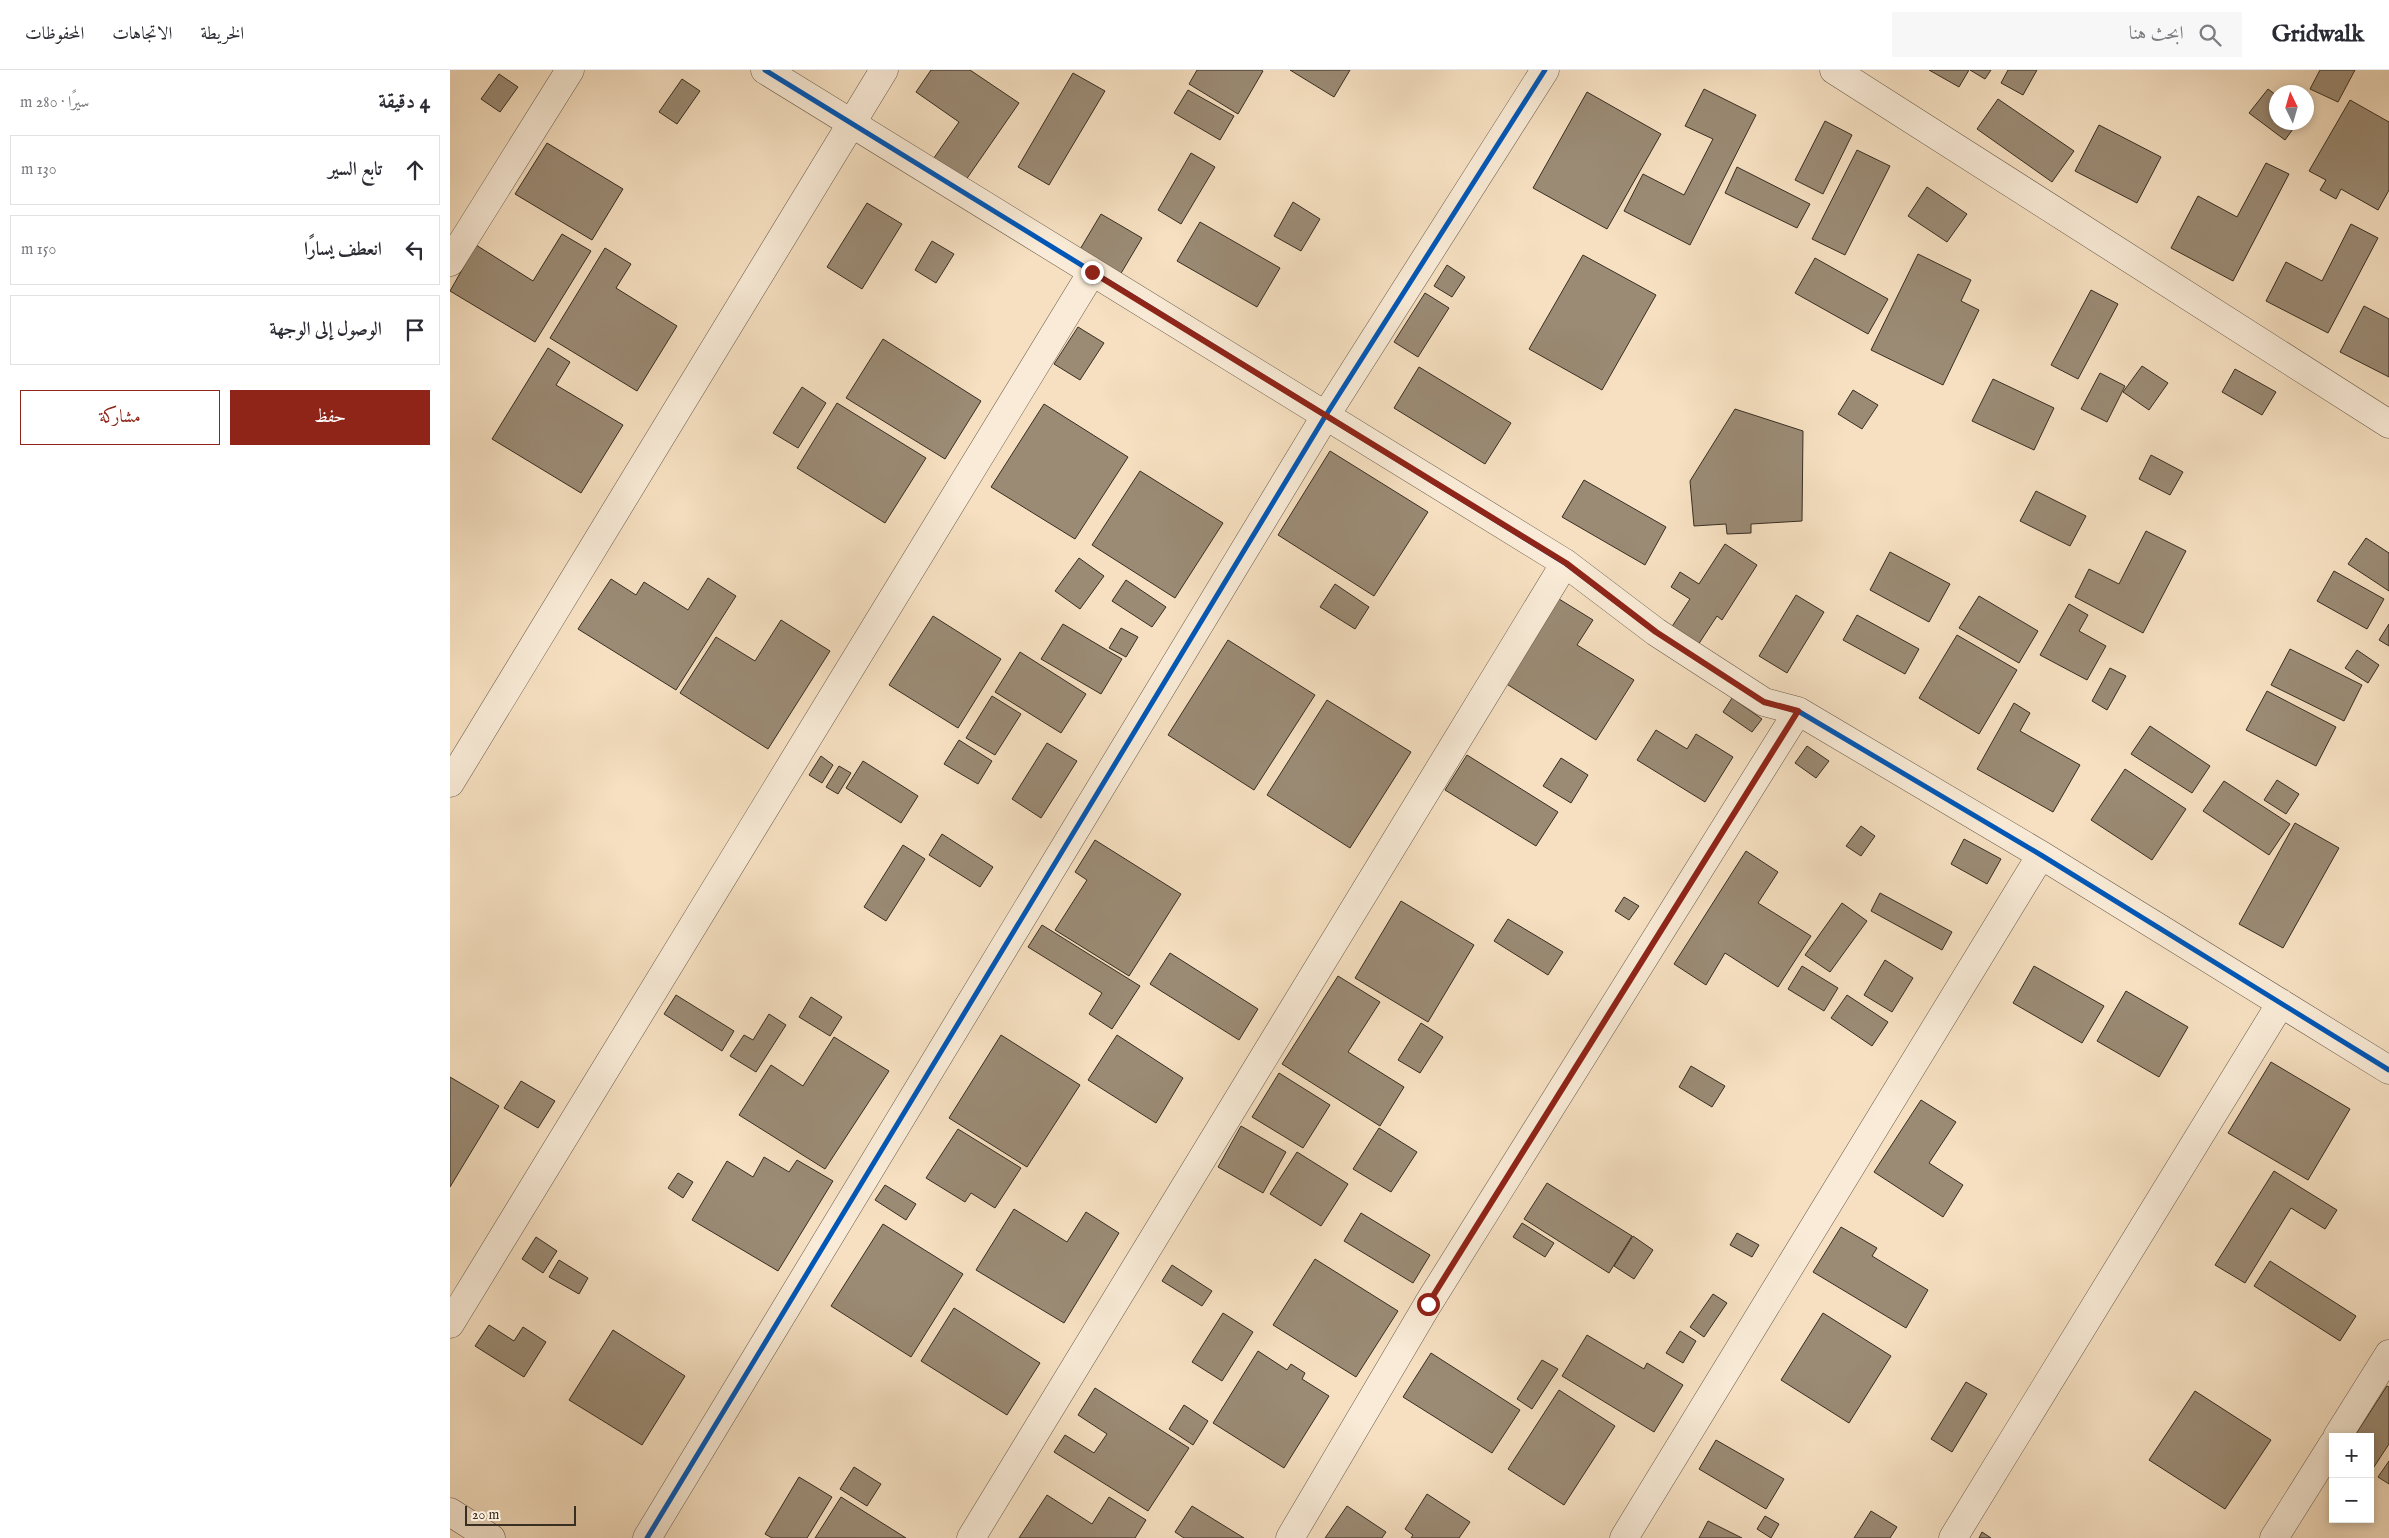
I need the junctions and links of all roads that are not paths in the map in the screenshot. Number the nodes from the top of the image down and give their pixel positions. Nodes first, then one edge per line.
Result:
1 (570, 70) edge
2 (765, 70) edge
3 (884, 70) edge
4 (1545, 70) edge
5 (1834, 70) edge
6 (851, 123) junction
7 (450, 262) edge
8 (1092, 272) junction
9 (1326, 415) junction
10 (2389, 424) edge
11 (1566, 563) junction
12 (1798, 711) junction
13 (450, 784) edge
14 (2041, 855) junction
15 (2281, 1003) junction
16 (2389, 1070) edge
17 (450, 1324) edge
18 (2389, 1354) edge
19 (2340, 1433) edge
20 (2329, 1450) edge
21 (450, 1512) edge
22 (491, 1538) edge
23 (647, 1538) edge
24 (971, 1538) edge
25 (1290, 1538) edge
26 (1624, 1538) edge
27 (1953, 1538) edge
28 (2274, 1538) edge

1 - 7 street
2 - 6 street
3 - 6 street
4 - 9 street
5 - 10 street
6 - 8 street
6 - 13 street
8 - 9 street
8 - 17 street
9 - 11 street
9 - 23 street
11 - 12 street
11 - 24 street
12 - 14 street
12 - 25 street
14 - 15 street
14 - 26 street
15 - 16 street
15 - 27 street
18 - 19 street
20 - 28 street
21 - 22 street

